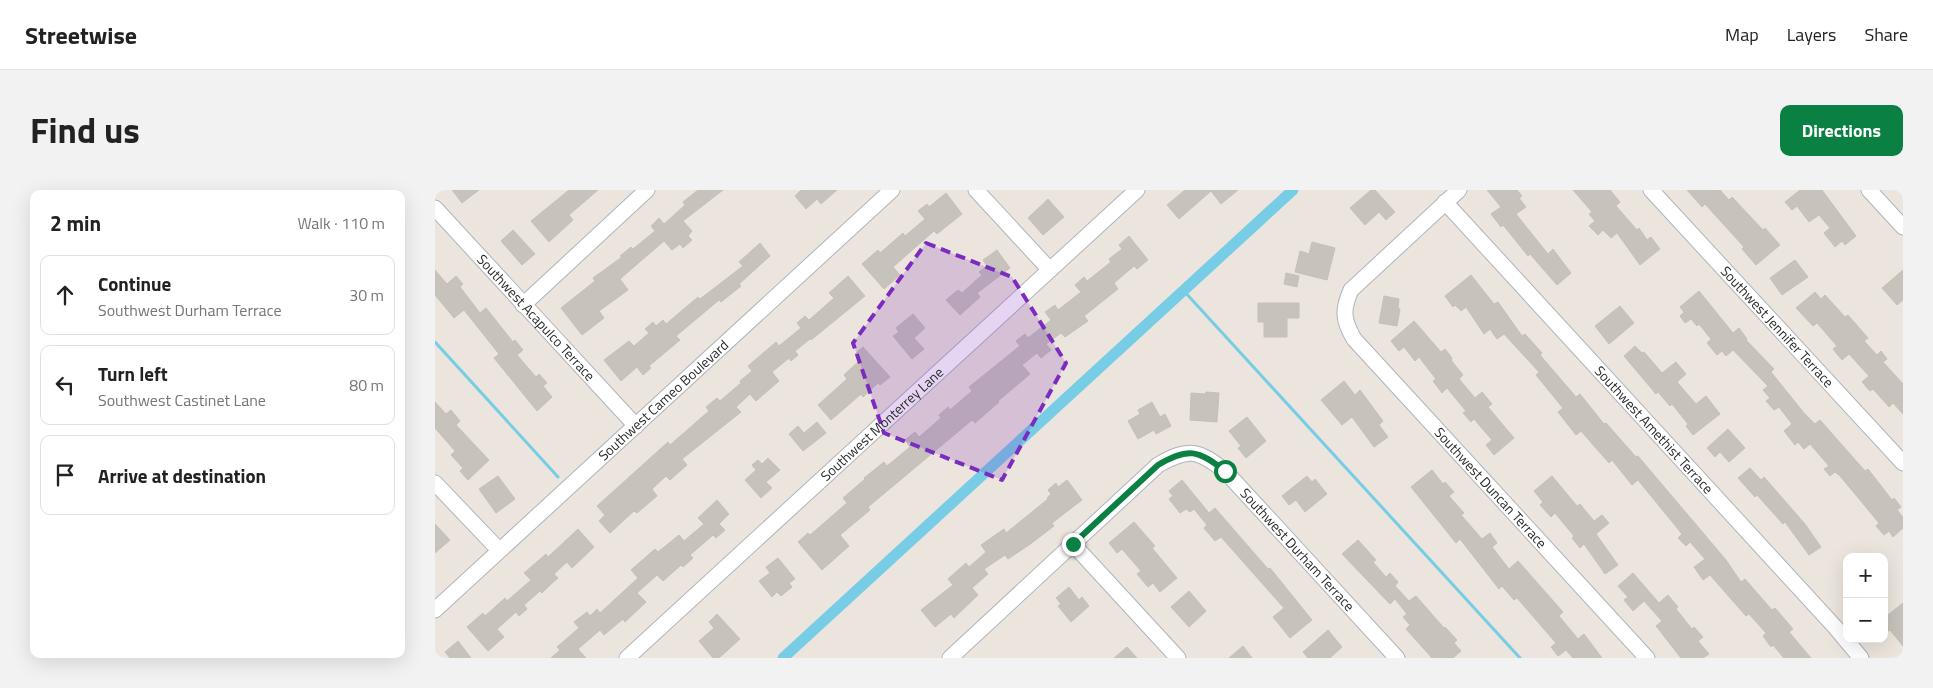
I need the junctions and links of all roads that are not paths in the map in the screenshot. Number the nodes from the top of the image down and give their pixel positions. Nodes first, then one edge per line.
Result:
1 (647, 190) edge
2 (892, 190) edge
3 (976, 190) edge
4 (1137, 190) edge
5 (1459, 190) edge
6 (1651, 190) edge
7 (1869, 190) edge
8 (1445, 202) junction
9 (435, 208) edge
10 (1903, 228) edge
11 (1049, 270) junction
12 (523, 305) junction
13 (636, 426) junction
14 (1903, 463) edge
15 (435, 483) edge
16 (1073, 544) junction
17 (499, 550) junction
18 (435, 610) edge
19 (955, 656) edge
20 (627, 658) edge
21 (1178, 658) edge
22 (1397, 658) edge
23 (1647, 658) edge
24 (1861, 658) edge

1 - 12 street
2 - 13 street, Southwest Cameo Boulevard
3 - 11 street
4 - 11 street, Southwest Monterrey Lane
5 - 8 street
6 - 14 street, Southwest Jennifer Terrace
7 - 10 street
8 - 23 street, Southwest Duncan Terrace
8 - 24 street, Southwest Amethist Terrace
9 - 12 street, Southwest Acapulco Terrace
11 - 20 street, Southwest Monterrey Lane
12 - 13 street, Southwest Acapulco Terrace
13 - 17 street, Southwest Cameo Boulevard
15 - 17 street
16 - 19 street
16 - 21 street
16 - 22 street, Southwest Durham Terrace
17 - 18 street, Southwest Cameo Boulevard

